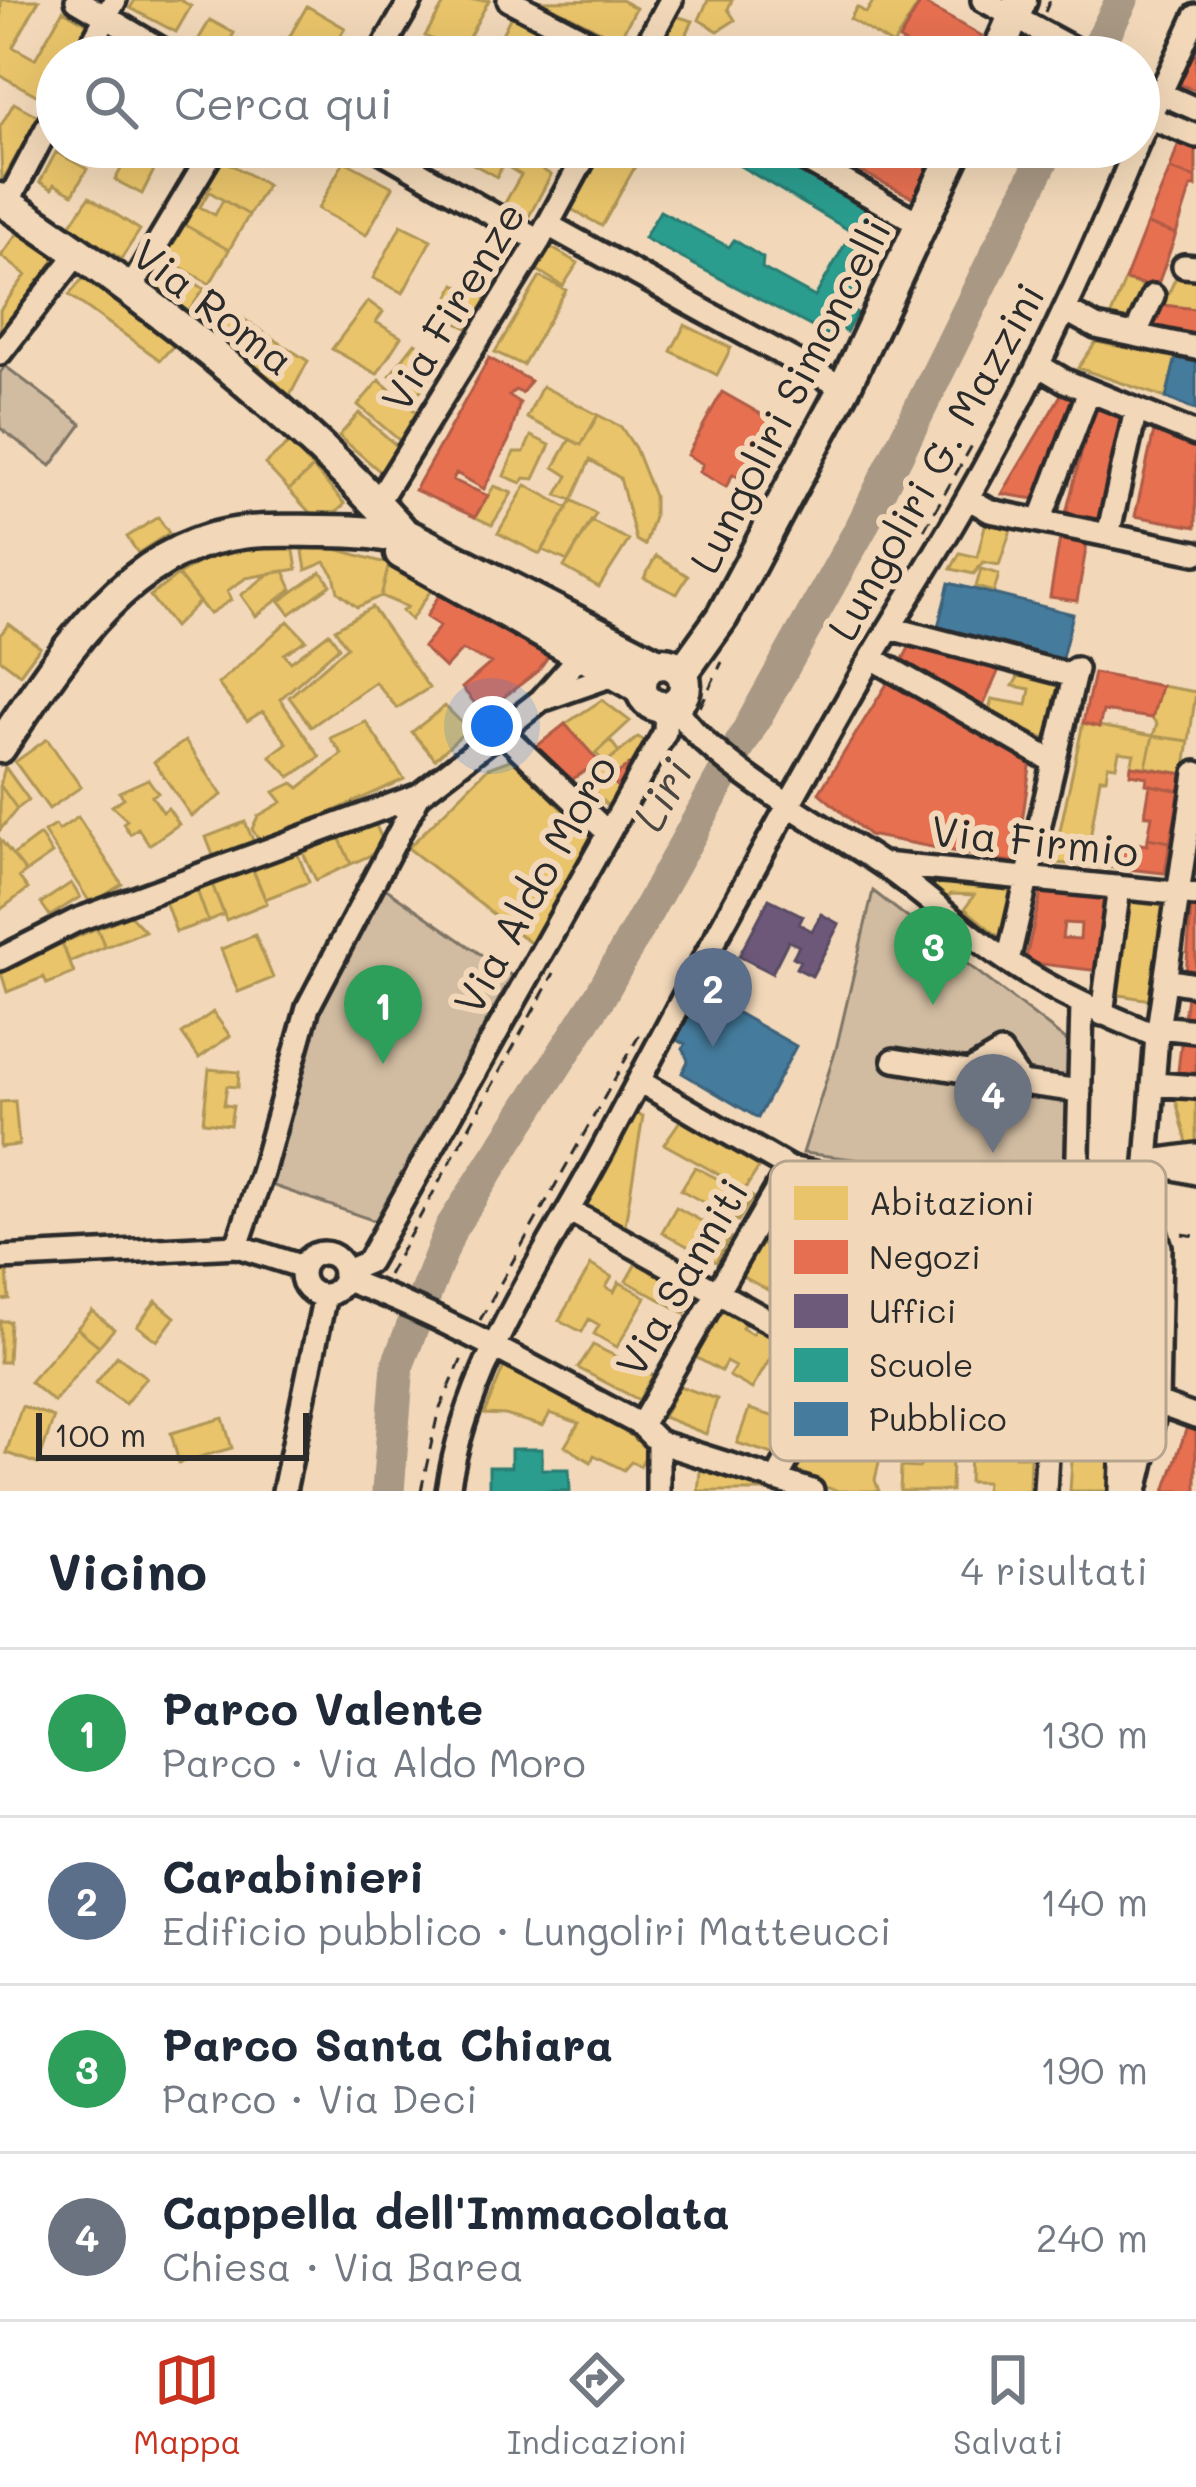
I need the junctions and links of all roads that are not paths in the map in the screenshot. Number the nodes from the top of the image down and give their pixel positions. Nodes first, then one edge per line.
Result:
1 (77, 0) edge
2 (411, 0) edge
3 (509, 0) edge
4 (671, 0) edge
5 (983, 0) edge
6 (111, 8) edge
7 (1017, 8) edge
8 (1196, 16) edge
9 (96, 36) edge
10 (147, 36) edge
11 (390, 36) edge
12 (578, 36) edge
13 (651, 36) edge
14 (1005, 36) edge
15 (1048, 36) edge
16 (1160, 67) edge
17 (1160, 93) edge
18 (1196, 109) edge
19 (1160, 122) edge
20 (1196, 136) edge
21 (36, 145) edge
22 (202, 168) edge
23 (416, 168) edge
24 (579, 168) edge
25 (820, 168) edge
26 (948, 168) edge
27 (1127, 168) edge
28 (3, 201) edge
29 (923, 225) junction
30 (543, 233) junction
31 (79, 253) junction
32 (129, 291) junction
33 (1153, 296) dead end
34 (1065, 310) junction
35 (1136, 335) junction
36 (1196, 348) edge
37 (0, 353) edge
38 (1038, 365) junction
39 (844, 388) junction
40 (1089, 391) junction
41 (1136, 410) junction
42 (1196, 434) edge
43 (968, 498) junction
44 (1040, 521) junction
45 (384, 528) junction
46 (1108, 535) junction
47 (1196, 553) edge
48 (890, 628) junction
49 (620, 643) junction
50 (580, 656) junction
51 (872, 658) junction
52 (613, 675) junction
53 (660, 675) junction
54 (541, 700) junction
55 (670, 706) junction
56 (501, 731) junction
57 (0, 747) edge
58 (1054, 762) junction
59 (1196, 773) edge
60 (419, 795) junction
61 (782, 800) junction
62 (608, 832) junction
63 (883, 864) junction
64 (1028, 878) junction
65 (1118, 887) junction
66 (1188, 894) edge
67 (0, 959) edge
68 (1007, 962) junction
69 (1166, 980) junction
70 (1196, 985) edge
71 (1092, 1010) junction
72 (1158, 1031) junction
73 (1196, 1031) edge
74 (894, 1060) dead end
75 (969, 1072) junction
76 (639, 1081) junction
77 (1021, 1083) junction
78 (1154, 1084) junction
79 (1196, 1087) edge
80 (1080, 1091) junction
81 (1196, 1155) edge
82 (777, 1161) edge
83 (1073, 1161) edge
84 (1148, 1161) edge
85 (1155, 1161) edge
86 (1166, 1166) edge
87 (1196, 1173) edge
88 (770, 1201) edge
89 (570, 1211) junction
90 (237, 1246) junction
91 (0, 1258) edge
92 (303, 1267) junction
93 (344, 1276) junction
94 (718, 1293) junction
95 (325, 1294) junction
96 (770, 1321) edge
97 (481, 1342) junction
98 (1166, 1406) edge
99 (1196, 1417) edge
100 (641, 1425) junction
101 (658, 1442) junction
102 (786, 1461) edge
103 (1047, 1461) edge
104 (1121, 1461) edge
105 (1143, 1461) edge
106 (776, 1480) junction
107 (284, 1491) edge
108 (448, 1491) edge
109 (658, 1491) edge
110 (812, 1491) edge
111 (1045, 1491) edge
112 (1120, 1491) edge
113 (1136, 1491) edge

1 - 6 street
2 - 11 street
3 - 12 street
4 - 13 street
5 - 7 street
6 - 9 street
6 - 10 street
7 - 14 main road
7 - 15 street
8 - 16 street, Lungoliri G. Mazzini
17 - 18 street
19 - 20 street
21 - 28 street
22 - 32 street
23 - 30 street
24 - 30 street, Via Firenze
25 - 29 street
26 - 29 main road, Lungoliri Simoncelli
27 - 34 street, Lungoliri G. Mazzini
28 - 31 main road, Via Roma
29 - 39 main road, Lungoliri Simoncelli
30 - 39 street
30 - 45 street, Via Firenze
31 - 32 main road, Via Roma
31 - 37 street
32 - 45 main road, Via Roma
33 - 35 street
34 - 35 street
34 - 38 street, Lungoliri G. Mazzini
35 - 36 street
38 - 40 street
38 - 43 street, Lungoliri G. Mazzini
39 - 53 main road, Lungoliri Simoncelli
40 - 41 street
40 - 44 street
41 - 42 street
41 - 46 street
43 - 44 street
43 - 48 street, Lungoliri G. Mazzini
44 - 46 street
45 - 49 main road
45 - 50 main road
45 - 57 main road
46 - 47 street
48 - 51 street, Lungoliri G. Mazzini
48 - 58 street
49 - 50 main road
49 - 53 main road
50 - 52 main road
50 - 54 street
51 - 58 street
51 - 61 street, Lungoliri G. Mazzini
52 - 53 main road
52 - 54 street
53 - 55 main road
54 - 56 street
55 - 61 street
55 - 62 street, Via Aldo Moro
56 - 60 street
56 - 62 street
58 - 64 street
59 - 66 street
60 - 67 street
60 - 90 street
61 - 63 street
61 - 76 street, Lungoliri G. Mazzini
62 - 93 street, Via Aldo Moro
63 - 64 street, Via Firmio
63 - 68 street
64 - 65 street, Via Firmio
64 - 68 street
65 - 66 street, Via Firmio
65 - 71 street
66 - 69 street
68 - 71 street
69 - 70 street
69 - 72 street
71 - 72 street
71 - 80 street
72 - 73 street
72 - 78 street
74 - 75 street
75 - 77 street
75 - 77 street
76 - 82 street
76 - 89 street, Lungoliri G. Mazzini
77 - 80 street
78 - 79 street
78 - 84 street
80 - 83 street
81 - 85 street
86 - 87 street
88 - 94 street, Via Sanniti
89 - 94 street
89 - 97 street, Lungoliri G. Mazzini
90 - 91 street
90 - 92 street
92 - 93 street
92 - 95 street
93 - 95 street
93 - 97 street
94 - 96 street
94 - 100 street, Via Sanniti
95 - 107 street
97 - 100 street
97 - 108 street, Lungoliri G. Mazzini
98 - 99 street
100 - 101 street
101 - 106 street
101 - 109 street
102 - 106 street
103 - 111 street
104 - 112 street
105 - 113 street
106 - 110 street

